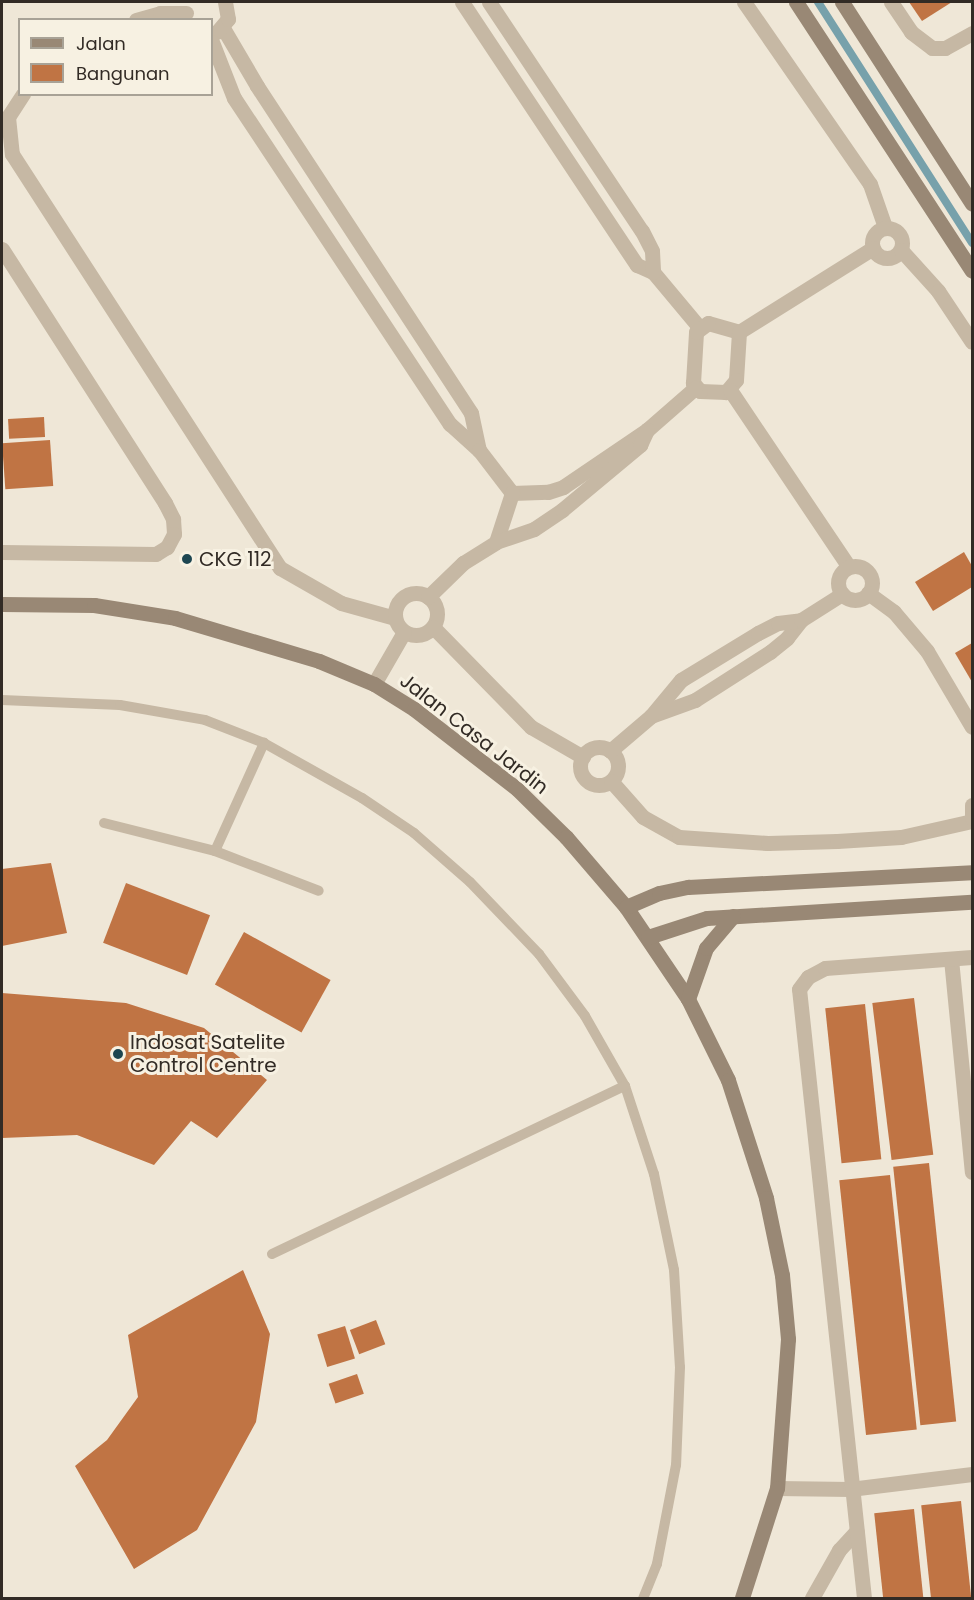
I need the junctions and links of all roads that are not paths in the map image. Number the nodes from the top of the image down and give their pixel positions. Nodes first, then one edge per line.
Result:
1 (462, 2) edge
2 (489, 2) edge
3 (744, 2) edge
4 (796, 2) edge
5 (842, 2) edge
6 (891, 2) edge
7 (231, 4) edge
8 (188, 11) edge
9 (143, 18) edge
10 (217, 31) edge
11 (972, 33) edge
12 (213, 44) edge
13 (21, 96) edge
14 (972, 204) edge
15 (885, 227) junction
16 (2, 249) edge
17 (873, 249) junction
18 (901, 250) junction
19 (972, 271) edge
20 (653, 272) junction
21 (699, 327) junction
22 (739, 332) junction
23 (972, 342) edge
24 (695, 388) junction
25 (730, 390) junction
26 (647, 430) junction
27 (480, 450) junction
28 (512, 493) junction
29 (496, 542) junction
30 (2, 552) edge
31 (849, 567) junction
32 (868, 593) junction
33 (842, 594) junction
34 (428, 597) junction
35 (2, 604) edge
36 (395, 618) junction
37 (801, 620) junction
38 (433, 627) junction
39 (404, 632) junction
40 (374, 684) junction
41 (2, 699) edge
42 (651, 716) junction
43 (972, 727) edge
44 (264, 743) junction
45 (610, 751) junction
46 (583, 757) junction
47 (611, 781) junction
48 (972, 805) edge
49 (972, 820) edge
50 (104, 823) dead end
51 (215, 851) junction
52 (972, 872) edge
53 (320, 891) dead end
54 (972, 902) edge
55 (626, 907) junction
56 (733, 916) junction
57 (648, 937) junction
58 (972, 957) edge
59 (951, 958) junction
60 (688, 999) junction
61 (625, 1086) junction
62 (972, 1172) edge
63 (272, 1254) dead end
64 (972, 1474) edge
65 (777, 1488) junction
66 (850, 1489) junction
67 (857, 1531) junction
68 (643, 1599) edge
69 (742, 1599) edge
70 (812, 1599) edge
71 (864, 1599) edge

1 - 20 street
2 - 20 street
3 - 15 street
4 - 19 street
5 - 14 street
6 - 11 street
7 - 10 street
8 - 9 street
10 - 27 street
12 - 27 street
13 - 36 street
15 - 17 street
15 - 18 street
16 - 30 street
17 - 18 street
17 - 22 street
18 - 23 street
20 - 21 street
21 - 22 street
21 - 24 street
22 - 25 street
24 - 25 street
24 - 26 street
25 - 31 street
26 - 28 street
26 - 29 street
27 - 28 street
28 - 29 street
29 - 34 street
31 - 32 street
31 - 33 street
32 - 33 street
32 - 43 street
33 - 37 street
34 - 36 street
34 - 38 street
35 - 40 street, Jalan Casa Jardin
36 - 39 street
37 - 42 street
37 - 42 street
38 - 39 street
38 - 46 street
39 - 40 street
40 - 55 street, Jalan Casa Jardin
41 - 44 lane
42 - 45 street
44 - 51 lane
44 - 61 lane
45 - 46 street
45 - 47 street
46 - 47 street
47 - 49 street
48 - 49 street
50 - 51 lane
51 - 53 lane
52 - 55 street
54 - 56 street
55 - 57 street, Jalan Casa Jardin
56 - 57 street
56 - 60 street
57 - 60 street, Jalan Casa Jardin
58 - 59 street
59 - 62 street
59 - 66 street
60 - 65 street, Jalan Casa Jardin
61 - 63 lane
61 - 68 lane
64 - 66 street
65 - 66 street
65 - 69 street, Jalan Casa Jardin
66 - 67 street
67 - 70 street
67 - 71 street

